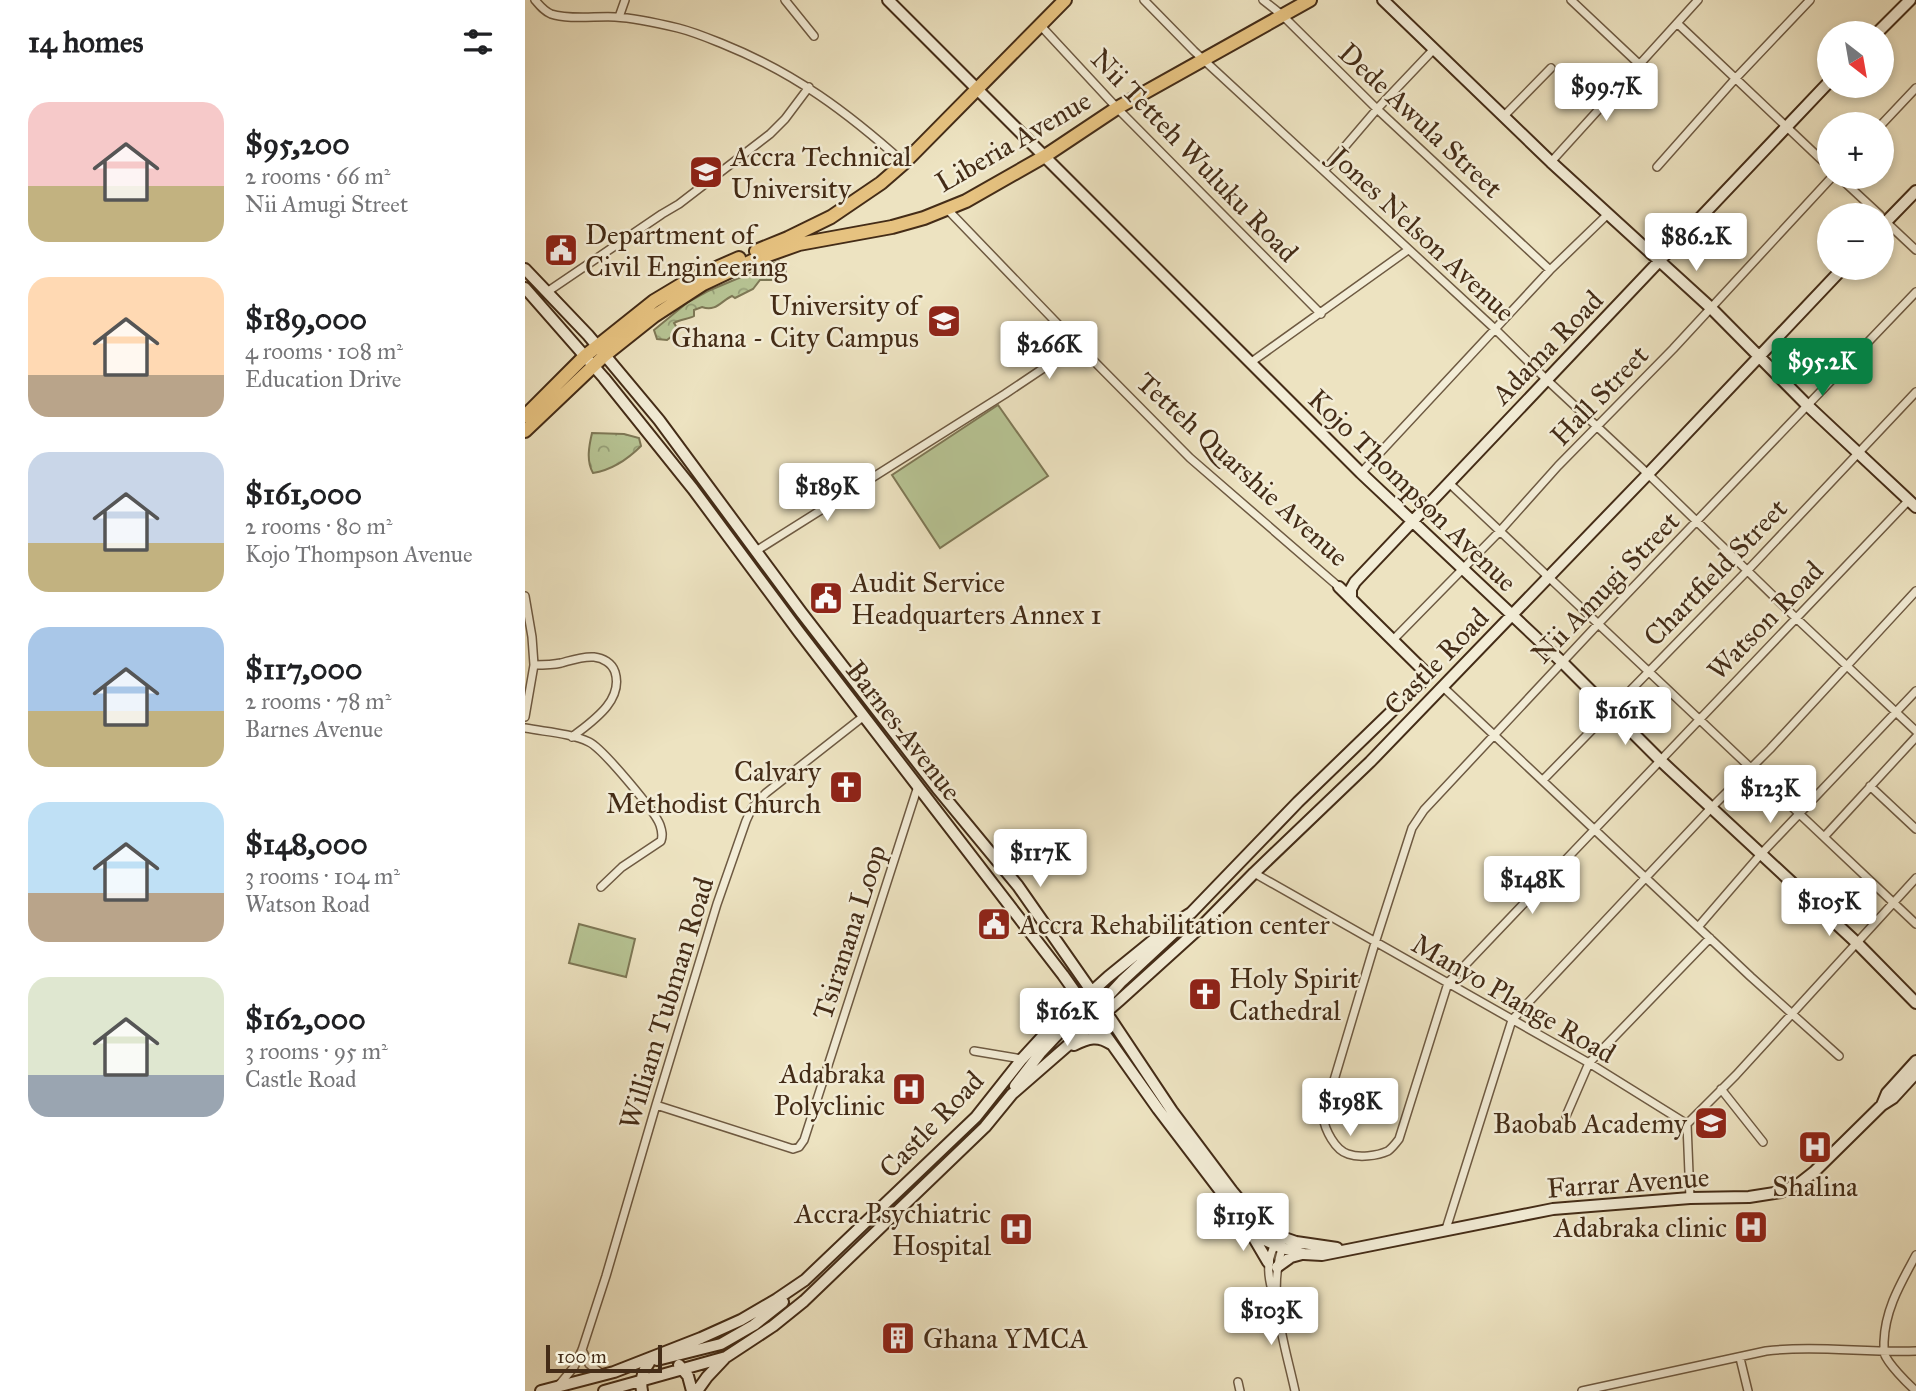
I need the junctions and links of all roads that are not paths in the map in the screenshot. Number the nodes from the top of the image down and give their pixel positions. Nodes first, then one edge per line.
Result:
1 (535, 0) edge
2 (625, 0) edge
3 (785, 0) edge
4 (888, 0) edge
5 (1065, 0) edge
6 (1144, 0) edge
7 (1263, 0) edge
8 (1310, 0) edge
9 (1383, 0) edge
10 (1571, 0) edge
11 (1698, 0) edge
12 (1810, 0) edge
13 (1910, 0) edge
14 (1282, 15) junction
15 (619, 17) junction
16 (1889, 21) edge
17 (1678, 24) junction
18 (1040, 25) junction
19 (814, 36) dead end
20 (1433, 50) junction
21 (1204, 59) junction
22 (1640, 65) junction
23 (1551, 68) dead end
24 (1735, 79) junction
25 (809, 87) junction
26 (1916, 88) edge
27 (977, 90) junction
28 (1817, 94) edge
29 (1117, 108) junction
30 (1377, 109) junction
31 (1893, 112) edge
32 (1504, 116) junction
33 (1786, 125) junction
34 (1817, 155) edge
35 (1045, 156) junction
36 (1551, 162) junction
37 (904, 163) junction
38 (1657, 167) dead end
39 (1324, 171) junction
40 (1821, 189) edge
41 (1851, 189) edge
42 (1916, 191) edge
43 (1865, 203) edge
44 (947, 209) junction
45 (1894, 210) edge
46 (1608, 214) junction
47 (815, 226) junction
48 (1894, 231) edge
49 (818, 240) junction
50 (1408, 250) junction
51 (1916, 250) edge
52 (1660, 261) junction
53 (525, 269) edge
54 (1550, 270) junction
55 (1831, 280) edge
56 (525, 288) edge
57 (547, 292) junction
58 (1916, 292) edge
59 (1711, 308) junction
60 (1321, 314) junction
61 (1495, 329) junction
62 (1077, 345) junction
63 (601, 350) junction
64 (1758, 356) junction
65 (589, 360) junction
66 (1250, 363) junction
67 (1547, 380) junction
68 (1916, 392) edge
69 (1807, 405) junction
70 (525, 416) edge
71 (1597, 427) junction
72 (525, 431) edge
73 (1858, 452) junction
74 (1361, 473) junction
75 (1648, 474) junction
76 (1449, 483) junction
77 (1912, 503) edge
78 (1413, 522) junction
79 (1696, 522) junction
80 (1500, 531) junction
81 (756, 551) junction
82 (1462, 569) junction
83 (1747, 571) junction
84 (1547, 577) junction
85 (1355, 582) junction
86 (1339, 587) junction
87 (1916, 591) edge
88 (525, 596) edge
89 (1351, 599) junction
90 (1511, 616) junction
91 (1796, 618) junction
92 (1599, 623) junction
93 (1393, 640) junction
94 (1562, 662) junction
95 (534, 665) junction
96 (1847, 667) junction
97 (1423, 670) joint
98 (1649, 672) junction
99 (1443, 687) junction
100 (1916, 691) edge
101 (1611, 710) junction
102 (1897, 712) junction
103 (864, 716) junction
104 (525, 717) edge
105 (1699, 720) junction
106 (525, 728) edge
107 (1916, 731) edge
108 (1495, 735) junction
109 (572, 737) junction
110 (1916, 737) edge
111 (1356, 747) junction
112 (1661, 761) junction
113 (1370, 762) junction
114 (1750, 768) junction
115 (1543, 780) junction
116 (918, 786) junction
117 (1870, 786) junction
118 (1712, 807) junction
119 (1798, 814) junction
120 (1916, 829) edge
121 (1595, 830) junction
122 (1823, 837) junction
123 (1761, 854) junction
124 (1254, 873) junction
125 (1646, 878) junction
126 (1916, 878) edge
127 (601, 887) dead end
128 (1894, 902) junction
129 (1191, 913) junction
130 (1916, 924) edge
131 (1698, 927) junction
132 (1710, 938) junction
133 (1375, 943) junction
134 (1857, 943) junction
135 (1077, 970) junction
136 (1063, 975) junction
137 (1108, 977) junction
138 (1448, 982) junction
139 (1092, 991) junction
140 (1120, 1000) junction
141 (1084, 1003) junction
142 (1916, 1003) edge
143 (1100, 1011) junction
144 (1792, 1013) junction
145 (1512, 1020) junction
146 (1056, 1023) junction
147 (1121, 1034) junction
148 (1114, 1046) junction
149 (974, 1051) dead end
150 (1062, 1051) junction
151 (1839, 1056) dead end
152 (1022, 1059) junction
153 (1916, 1061) edge
154 (1589, 1063) junction
155 (1916, 1073) edge
156 (1721, 1089) junction
157 (1012, 1094) junction
158 (656, 1105) junction
159 (1882, 1105) junction
160 (1566, 1116) dead end
161 (1687, 1124) junction
162 (1763, 1142) dead end
163 (1690, 1198) junction
164 (1247, 1226) junction
165 (1446, 1229) junction
166 (1281, 1242) junction
167 (1347, 1249) junction
168 (1304, 1254) junction
169 (1916, 1255) edge
170 (1272, 1264) junction
171 (804, 1280) junction
172 (582, 1350) junction
173 (1916, 1351) edge
174 (1884, 1352) junction
175 (726, 1356) junction
176 (667, 1358) junction
177 (1740, 1358) junction
178 (649, 1363) junction
179 (682, 1368) junction
180 (608, 1373) junction
181 (641, 1385) edge
182 (556, 1388) junction
183 (541, 1391) edge
184 (604, 1391) edge
185 (694, 1391) edge
186 (1294, 1391) edge
187 (1582, 1391) edge
188 (1748, 1391) edge
189 (1916, 1391) edge

1 - 15 street
2 - 15 street
3 - 19 street
4 - 27 main road, Kojo Thompson Avenue
5 - 18 main road, Liberia Avenue
6 - 21 street, Jones Nelson Avenue
7 - 14 street, Dede Awula Street
8 - 14 main road, Liberia Avenue
9 - 20 main road
10 - 22 street
11 - 17 street
12 - 24 street
13 - 16 main road
14 - 21 main road, Liberia Avenue
14 - 30 street, Dede Awula Street
15 - 25 street
17 - 22 street
17 - 24 street
18 - 27 main road, Liberia Avenue
18 - 29 street, Nii Tetteh Wuluku Road
20 - 30 street
20 - 32 main road
21 - 29 main road, Liberia Avenue
21 - 39 street, Jones Nelson Avenue
22 - 36 street
23 - 32 street
24 - 33 street
24 - 38 street
25 - 37 street
25 - 57 street
26 - 31 street
27 - 35 main road, Kojo Thompson Avenue
27 - 37 main road, Liberia Avenue
28 - 33 main road, Adama Road
29 - 35 main road, Liberia Avenue
29 - 60 street, Nii Tetteh Wuluku Road
30 - 39 street
30 - 54 street, Dede Awula Street
32 - 36 main road
33 - 34 street
33 - 52 main road, Adama Road
35 - 44 main road, Liberia Avenue
35 - 66 main road, Kojo Thompson Avenue
36 - 46 main road
37 - 47 main road, Liberia Avenue
39 - 50 street, Jones Nelson Avenue
40 - 59 street, Hall Street
41 - 43 street
42 - 45 main road
44 - 49 main road, Liberia Avenue
44 - 62 street, Tetteh Quarshie Avenue
46 - 52 main road
46 - 54 street
47 - 49 main road
47 - 63 main road, Liberia Avenue
48 - 51 street
49 - 63 main road, Liberia Avenue
50 - 60 street
50 - 61 street, Jones Nelson Avenue
52 - 59 main road
52 - 67 main road, Adama Road
53 - 57 main road, Barnes Avenue
54 - 61 street
55 - 64 main road, Castle Road
56 - 65 main road, Barnes Avenue
57 - 63 main road, Barnes Avenue
58 - 69 street, Nii Amugi Street
59 - 64 main road
59 - 71 street, Hall Street
60 - 66 street
61 - 67 street, Jones Nelson Avenue
61 - 74 street
62 - 81 street
62 - 86 street, Tetteh Quarshie Avenue
63 - 65 main road, Liberia Avenue
63 - 81 main road, Barnes Avenue
64 - 69 main road
64 - 75 main road, Castle Road
65 - 70 main road, Liberia Avenue
65 - 72 main road, Liberia Avenue
65 - 103 main road, Barnes Avenue
66 - 74 main road, Kojo Thompson Avenue
67 - 71 street, Jones Nelson Avenue
67 - 76 main road, Adama Road
68 - 73 street, Chartfield Street
69 - 73 main road
69 - 79 street, Nii Amugi Street
71 - 75 street, Jones Nelson Avenue
71 - 80 street, Hall Street
73 - 77 main road
73 - 83 street, Chartfield Street
74 - 78 main road, Kojo Thompson Avenue
75 - 79 street, Jones Nelson Avenue
75 - 84 main road, Castle Road
76 - 78 main road, Adama Road
76 - 80 street
77 - 91 street, Watson Road
78 - 82 main road, Kojo Thompson Avenue
78 - 85 main road, Adama Road
79 - 83 street, Jones Nelson Avenue
79 - 92 street, Nii Amugi Street
80 - 82 street, Hall Street
80 - 84 street
81 - 135 main road, Barnes Avenue
82 - 90 main road, Kojo Thompson Avenue
82 - 93 street, Hall Street
83 - 91 street, Jones Nelson Avenue
83 - 98 street, Chartfield Street
84 - 90 main road, Castle Road
84 - 92 street
85 - 86 main road, Adama Road
85 - 89 main road
86 - 89 main road, Tetteh Quarshie Avenue
87 - 96 street
88 - 95 street
89 - 93 main road, Tetteh Quarshie Avenue
90 - 94 main road, Kojo Thompson Avenue
90 - 99 main road, Castle Road
91 - 96 street, Jones Nelson Avenue
91 - 105 street, Watson Road
92 - 94 street, Nii Amugi Street
92 - 98 street
93 - 97 main road, Tetteh Quarshie Avenue
94 - 101 main road, Kojo Thompson Avenue
94 - 108 street, Nii Amugi Street
95 - 104 street
95 - 109 street
96 - 102 street, Jones Nelson Avenue
96 - 114 street
97 - 111 main road, Castle Road
98 - 101 street, Chartfield Street
98 - 105 street
99 - 108 street
99 - 113 main road, Castle Road
100 - 102 street
101 - 112 main road, Kojo Thompson Avenue
101 - 115 street, Chartfield Street
102 - 107 street, Jones Nelson Avenue
102 - 119 street
103 - 116 main road, Barnes Avenue
103 - 158 street, William Tubman Road
105 - 112 street, Watson Road
105 - 114 street
106 - 109 street
108 - 115 street
108 - 133 street, Nii Amugi Street
109 - 127 street
110 - 117 street
111 - 113 main road
111 - 129 main road, Castle Road
112 - 118 main road, Kojo Thompson Avenue
112 - 121 street, Watson Road
113 - 124 main road, Castle Road
114 - 118 street
114 - 119 street
115 - 121 street
116 - 136 main road, Barnes Avenue
116 - 158 street, Tsiranana Loop
117 - 120 street
117 - 122 street
118 - 123 main road, Kojo Thompson Avenue
118 - 125 street
119 - 122 street
119 - 123 street
121 - 125 street
121 - 138 street, Watson Road
122 - 128 street
123 - 131 street
123 - 134 main road, Kojo Thompson Avenue
124 - 133 street, Manyo Plange Road
124 - 140 main road, Castle Road
125 - 131 street
125 - 145 street
126 - 128 street
128 - 130 street
128 - 134 street
129 - 137 main road, Castle Road
129 - 143 main road
131 - 132 street
132 - 144 street
132 - 154 street
133 - 138 street, Manyo Plange Road
133 - 138 street, Nii Amugi Street
134 - 142 main road, Kojo Thompson Avenue
134 - 144 street
135 - 137 main road
135 - 139 main road, Barnes Avenue
136 - 141 main road, Barnes Avenue
136 - 146 main road
137 - 139 main road, Castle Road
138 - 145 street, Manyo Plange Road
139 - 141 main road, Castle Road
139 - 143 main road, Barnes Avenue
140 - 143 main road, Castle Road
140 - 147 main road
141 - 143 main road, Barnes Avenue
141 - 146 main road, Castle Road
141 - 157 main road
143 - 147 main road, Barnes Avenue
143 - 148 main road, Barnes Avenue
143 - 150 main road, Castle Road
144 - 151 street
144 - 156 street
145 - 154 street, Manyo Plange Road
145 - 165 street
146 - 152 main road, Castle Road
147 - 166 main road, Barnes Avenue
148 - 150 main road
148 - 164 main road, Barnes Avenue
149 - 152 street
150 - 157 main road, Castle Road
152 - 171 main road, Castle Road
153 - 159 main road, Farrar Avenue
154 - 160 street
154 - 161 street, Manyo Plange Road
155 - 159 main road, Farrar Avenue
156 - 161 street
156 - 162 street
157 - 175 main road, Castle Road
158 - 172 street, William Tubman Road
159 - 163 main road, Farrar Avenue
161 - 163 street
163 - 165 main road, Farrar Avenue
164 - 166 main road, Barnes Avenue
164 - 170 main road
165 - 167 main road, Farrar Avenue
166 - 167 main road, Farrar Avenue
166 - 168 main road, Barnes Avenue
166 - 170 street
167 - 168 main road, Farrar Avenue
168 - 170 main road
169 - 174 street
170 - 186 street
171 - 176 main road
171 - 180 main road, Castle Road
172 - 180 street
172 - 182 street, William Tubman Road
173 - 174 street
174 - 177 street
174 - 189 street
175 - 179 main road, Castle Road
175 - 185 main road
176 - 178 main road
176 - 179 main road
177 - 187 street
177 - 188 street
178 - 180 main road
178 - 181 main road
179 - 181 main road, Castle Road
179 - 185 main road
180 - 182 main road, Castle Road
181 - 184 main road, Castle Road
182 - 183 main road, Castle Road

